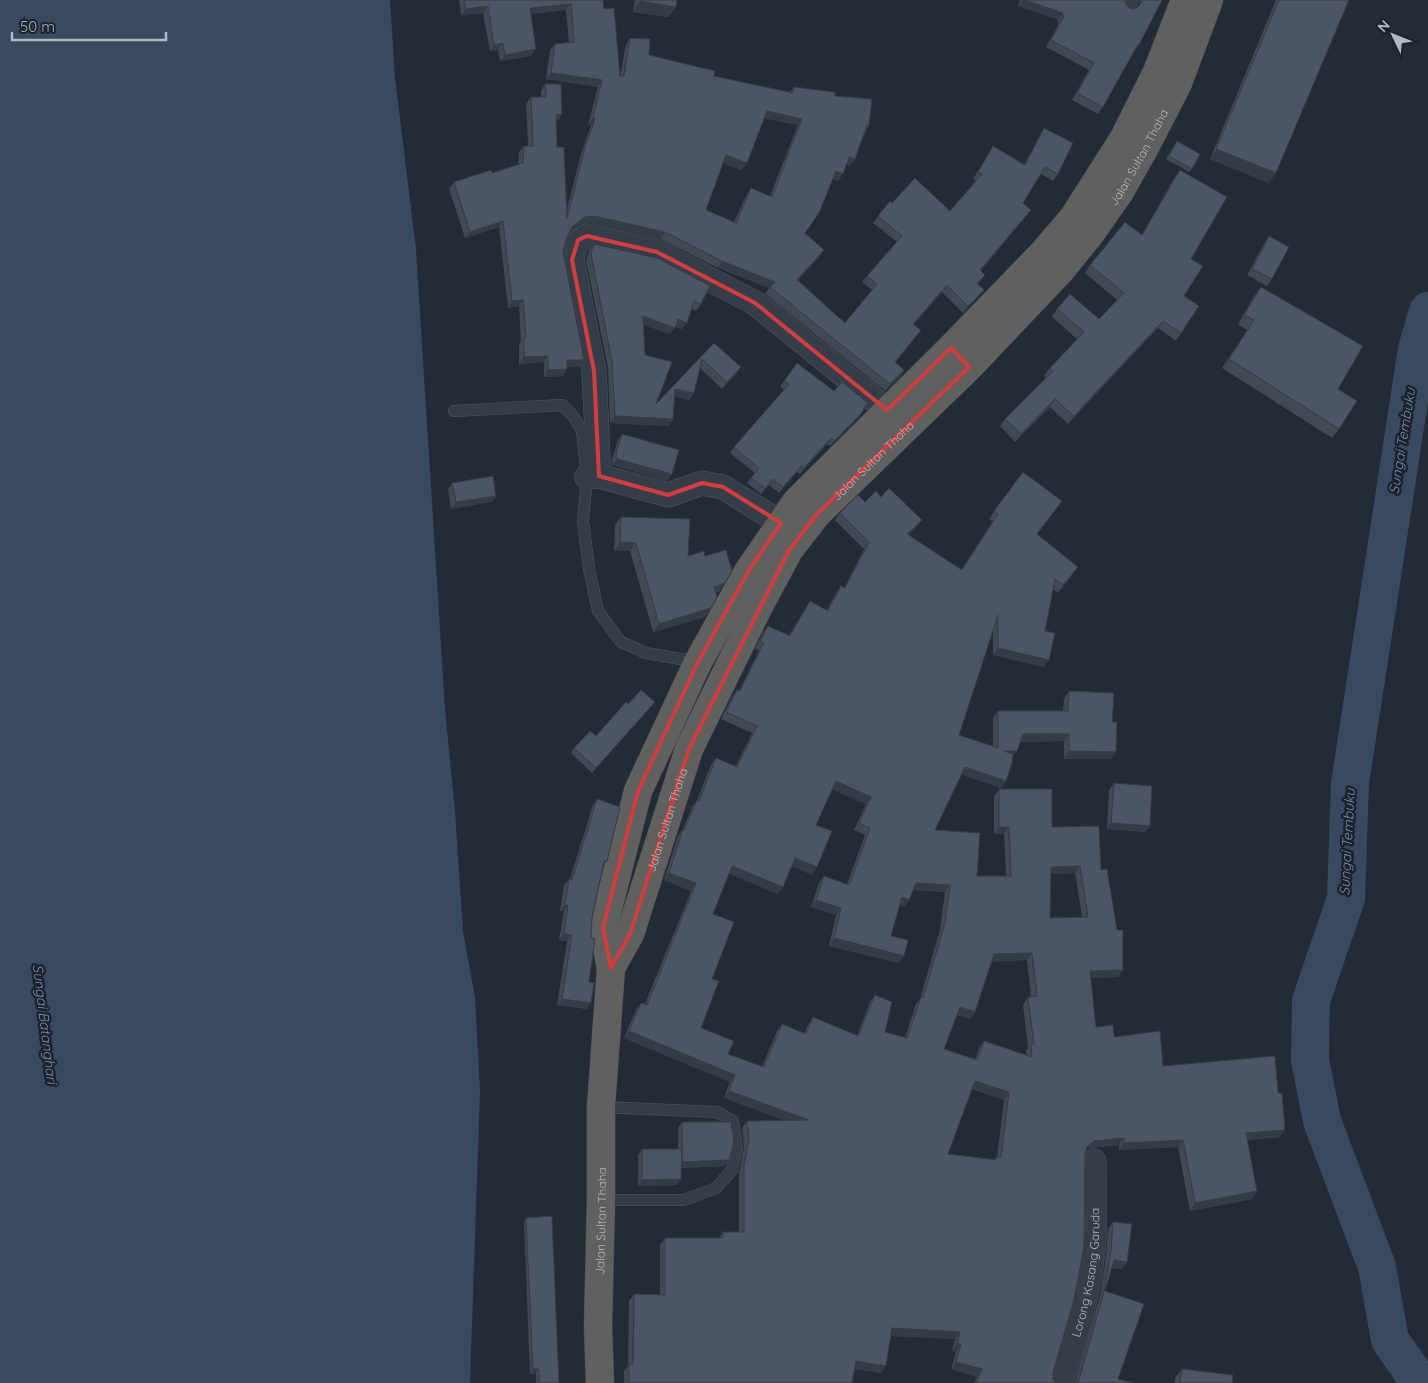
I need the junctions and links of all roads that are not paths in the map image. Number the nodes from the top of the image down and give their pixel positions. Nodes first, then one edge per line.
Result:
1 (1185, 0) edge
2 (1209, 0) edge
3 (960, 358) junction
4 (887, 410) junction
5 (454, 411) dead end
6 (592, 477) junction
7 (781, 523) junction
8 (698, 662) junction
9 (726, 674) junction
10 (611, 968) junction
11 (601, 1107) junction
12 (1094, 1161) dead end
13 (601, 1200) junction
14 (600, 1383) edge
15 (1061, 1383) edge

1 - 3 highway, Jalan Sultan Thaha
2 - 3 highway, Jalan Sultan Thaha
3 - 4 highway, Jalan Sultan Thaha
3 - 9 highway, Jalan Sultan Thaha
4 - 6 street
4 - 7 highway, Jalan Sultan Thaha
5 - 6 lane
6 - 7 street
6 - 8 lane
7 - 8 highway, Jalan Sultan Thaha
8 - 9 highway
8 - 10 highway, Jalan Sultan Thaha
9 - 10 highway, Jalan Sultan Thaha
10 - 11 highway, Jalan Sultan Thaha
11 - 13 highway, Jalan Sultan Thaha
11 - 13 lane
12 - 15 street, Lorong Kasang Garuda
13 - 14 highway, Jalan Sultan Thaha

